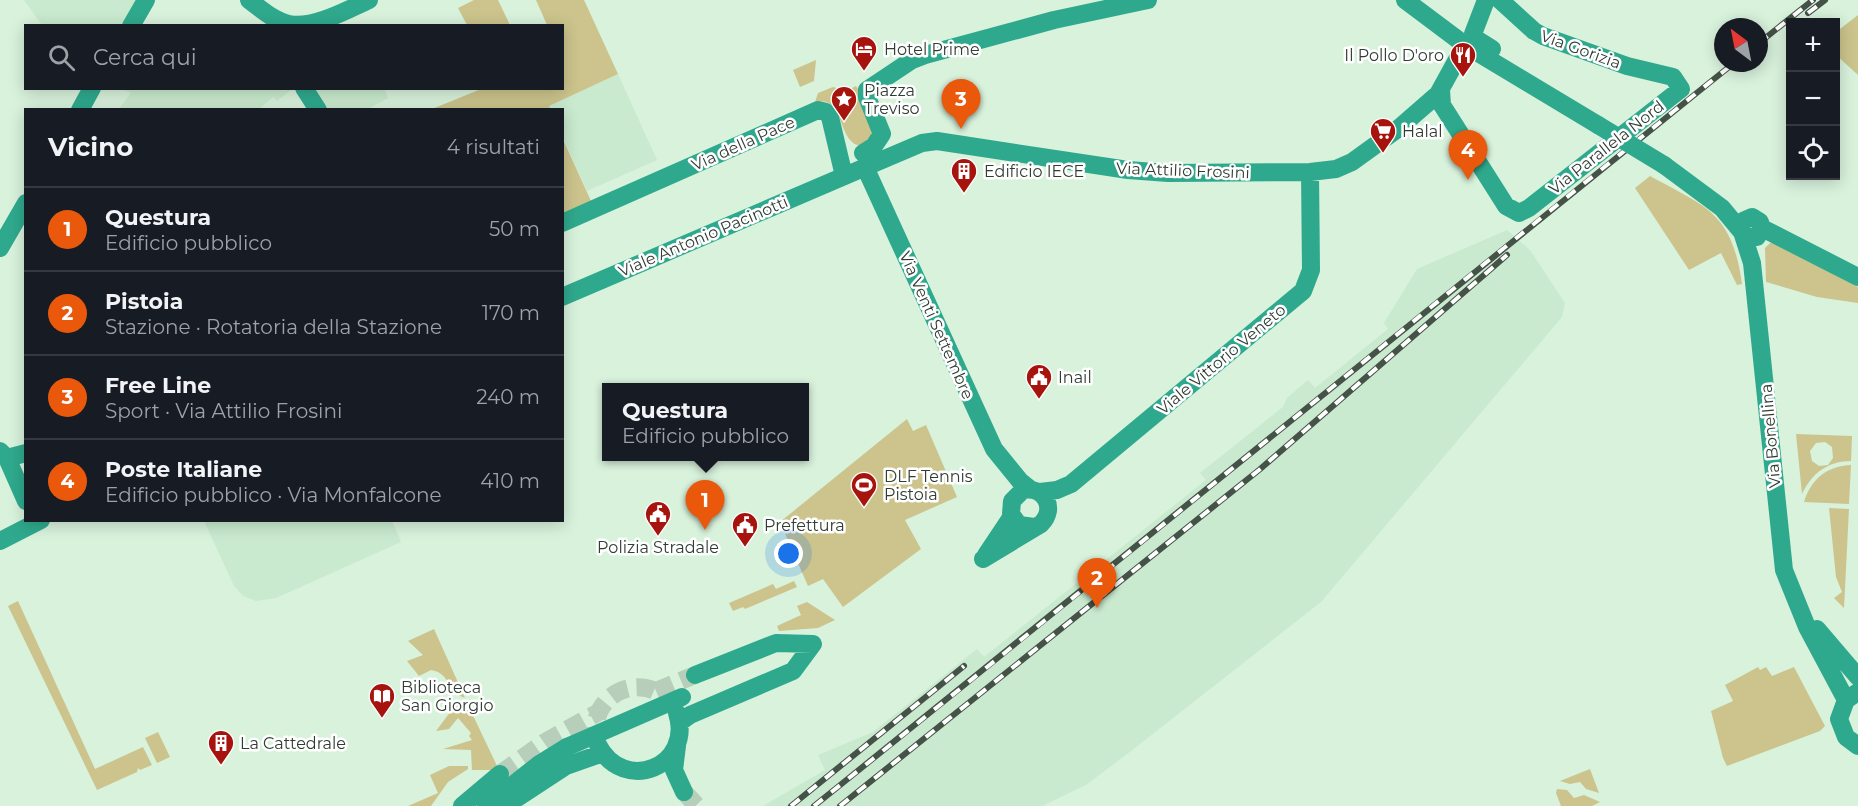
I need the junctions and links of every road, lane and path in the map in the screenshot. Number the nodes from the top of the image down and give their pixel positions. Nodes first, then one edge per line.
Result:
1 (146, 0) edge
2 (249, 0) edge
3 (369, 0) edge
4 (1148, 0) edge
5 (1405, 0) edge
6 (1495, 0) edge
7 (1500, 0) edge
8 (1484, 8) edge
9 (269, 20) edge
10 (132, 24) edge
11 (1471, 42) junction
12 (1673, 77) joint
13 (91, 90) edge
14 (305, 90) edge
15 (1438, 98) junction
16 (81, 108) edge
17 (317, 108) edge
18 (834, 132) junction
19 (870, 157) junction
20 (1310, 172) junction
21 (844, 176) junction
22 (24, 206) edge
23 (564, 222) edge
24 (1752, 228) junction
25 (0, 248) edge
26 (1858, 277) edge
27 (564, 296) edge
28 (24, 453) edge
29 (4, 455) edge
30 (1035, 491) junction
31 (24, 497) edge
32 (1012, 516) junction
33 (35, 522) edge
34 (1034, 527) junction
35 (0, 541) edge
36 (1799, 606) junction
37 (695, 675) tunnel mouth
38 (1858, 677) edge
39 (1852, 696) edge
40 (679, 719) junction
41 (1858, 746) edge
42 (641, 771) junction
43 (500, 774) tunnel mouth
44 (462, 806) edge
45 (486, 806) edge
46 (505, 806) edge

1 - 10 main road
2 - 9 main road
3 - 9 main road
4 - 19 main road
5 - 11 main road
6 - 8 main road
7 - 12 main road, Via Gorizia
8 - 11 main road
11 - 15 main road
11 - 24 main road, bridge
12 - 15 main road, Via Parallela Nord
13 - 16 main road
14 - 17 main road
15 - 20 main road, Via Attilio Frosini
18 - 19 main road
18 - 21 main road
18 - 23 main road, Via della Pace
19 - 20 main road, Via Attilio Frosini
19 - 21 main road
19 - 30 main road, Via Venti Settembre
20 - 30 main road, Viale Vittorio Veneto
21 - 27 main road, Viale Antonio Pacinotti
22 - 25 main road
24 - 26 main road
24 - 36 main road, Via Bonellina
28 - 29 main road
29 - 31 main road
30 - 32 main road
30 - 34 main road
32 - 34 main road
32 - 34 main road
33 - 35 main road
36 - 38 main road, Via Bonellina
36 - 39 main road, Via Bonellina
37 - 40 main road
39 - 41 main road, Via Bonellina
40 - 42 main road
40 - 42 main road
40 - 45 main road, bridge
42 - 46 main road
43 - 44 main road

